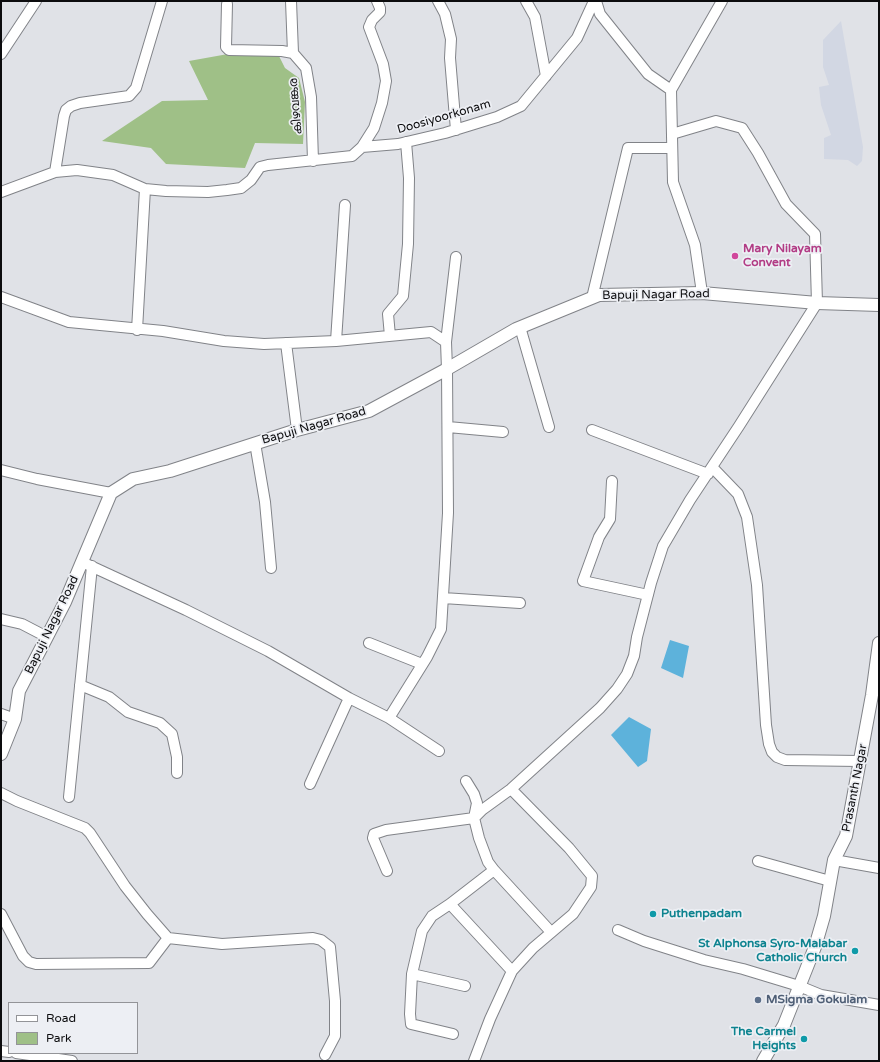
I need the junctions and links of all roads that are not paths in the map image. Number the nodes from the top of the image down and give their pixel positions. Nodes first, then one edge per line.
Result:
1 (36, 1) edge
2 (162, 1) edge
3 (291, 1) edge
4 (377, 1) edge
5 (438, 1) edge
6 (526, 1) edge
7 (595, 1) edge
8 (722, 1) edge
9 (227, 4) dead end
10 (293, 53) junction
11 (1, 54) edge
12 (546, 76) junction
13 (671, 90) junction
14 (456, 130) junction
15 (672, 134) junction
16 (406, 142) junction
17 (362, 147) junction
18 (672, 148) junction
19 (313, 161) junction
20 (55, 172) junction
21 (145, 189) junction
22 (1, 192) edge
23 (345, 206) dead end
24 (456, 256) dead end
25 (702, 293) junction
26 (1, 297) edge
27 (592, 298) junction
28 (817, 303) junction
29 (879, 304) edge
30 (520, 327) junction
31 (137, 330) junction
32 (390, 336) junction
33 (336, 341) junction
34 (446, 342) junction
35 (286, 343) junction
36 (448, 369) junction
37 (448, 427) junction
38 (549, 427) dead end
39 (297, 430) junction
40 (592, 430) dead end
41 (503, 432) dead end
42 (256, 443) junction
43 (1, 470) edge
44 (710, 470) junction
45 (612, 481) dead end
46 (111, 493) junction
47 (87, 564) junction
48 (271, 568) dead end
49 (648, 594) junction
50 (443, 598) junction
51 (520, 603) dead end
52 (1, 619) edge
53 (47, 637) junction
54 (369, 642) dead end
55 (879, 643) edge
56 (422, 664) junction
57 (80, 685) junction
58 (876, 696) edge
59 (349, 698) junction
60 (1, 714) edge
61 (389, 718) junction
62 (15, 719) junction
63 (439, 751) dead end
64 (1, 754) edge
65 (860, 762) junction
66 (177, 773) dead end
67 (466, 781) dead end
68 (310, 784) dead end
69 (511, 789) junction
70 (1, 793) edge
71 (69, 797) dead end
72 (474, 818) junction
73 (834, 860) junction
74 (758, 861) dead end
75 (879, 868) edge
76 (494, 870) junction
77 (387, 871) dead end
78 (830, 881) junction
79 (450, 904) junction
80 (1, 914) edge
81 (618, 930) dead end
82 (551, 932) junction
83 (168, 938) junction
84 (512, 971) junction
85 (412, 974) junction
86 (465, 986) dead end
87 (799, 986) junction
88 (879, 1004) edge
89 (452, 1034) dead end
90 (23, 1054) edge
91 (325, 1055) dead end
92 (72, 1061) edge
93 (474, 1061) edge
94 (763, 1061) edge

1 - 11 street
2 - 20 street
3 - 10 street
4 - 17 street
5 - 14 street
6 - 12 street
7 - 12 street, Doosiyoorkonam
7 - 13 street
8 - 13 street
9 - 10 street
10 - 19 street, കിഴവങ്കര
12 - 14 street, Doosiyoorkonam
13 - 15 street
14 - 16 street, Doosiyoorkonam
15 - 18 street
15 - 28 street
16 - 17 street, Doosiyoorkonam
16 - 32 street
17 - 19 street, Doosiyoorkonam
18 - 25 street
18 - 27 street
19 - 21 street, Doosiyoorkonam
20 - 21 street, Doosiyoorkonam
20 - 22 street, Doosiyoorkonam
21 - 31 street
23 - 33 street
24 - 34 street
25 - 27 street, Bapuji Nagar Road
25 - 28 street, Bapuji Nagar Road
26 - 31 street
27 - 30 street, Bapuji Nagar Road
28 - 29 street, Bapuji Nagar Road
28 - 44 street
30 - 36 street, Bapuji Nagar Road
30 - 38 street
31 - 35 street
32 - 33 street
32 - 34 street
33 - 35 street
34 - 36 street
35 - 39 street
36 - 37 street
36 - 39 street, Bapuji Nagar Road
37 - 41 street
37 - 50 street
39 - 42 street, Bapuji Nagar Road
40 - 44 street
42 - 46 street, Bapuji Nagar Road
42 - 48 street
43 - 46 street
44 - 49 street
44 - 65 street
45 - 49 street
46 - 47 street, Bapuji Nagar Road
47 - 53 street, Bapuji Nagar Road
47 - 57 street
47 - 59 street
49 - 69 street
50 - 51 street
50 - 56 street
52 - 53 street
53 - 62 street, Bapuji Nagar Road
54 - 56 street
55 - 58 street, Prasanth Nagar
56 - 61 street
57 - 66 street
57 - 71 street
58 - 65 street, Prasanth Nagar
59 - 61 street
59 - 68 street
60 - 62 street
61 - 63 street
62 - 64 street, Bapuji Nagar Road
65 - 73 street, Prasanth Nagar
67 - 72 street
69 - 72 street
69 - 82 street
70 - 83 street
72 - 76 street
72 - 77 street
73 - 75 street
73 - 78 street, Prasanth Nagar
74 - 78 street
76 - 79 street
76 - 82 street
78 - 87 street, Prasanth Nagar
79 - 84 street
79 - 85 street
80 - 83 street
81 - 87 street
82 - 84 street
83 - 91 street
84 - 93 street
85 - 86 street
85 - 89 street
87 - 88 street
87 - 94 street, Prasanth Nagar
90 - 92 street

